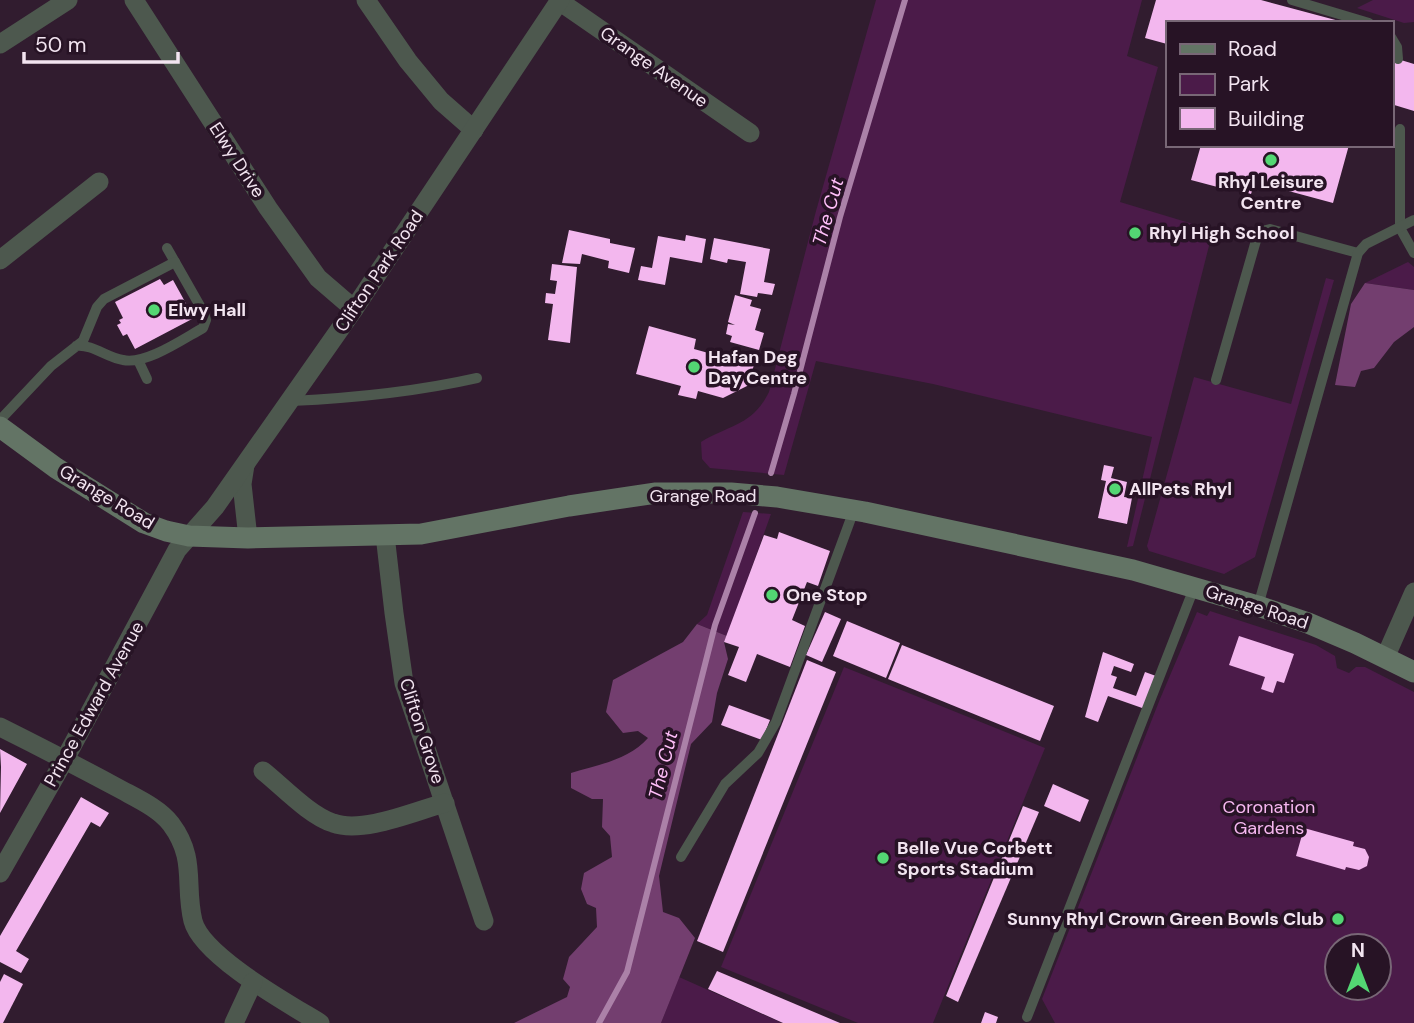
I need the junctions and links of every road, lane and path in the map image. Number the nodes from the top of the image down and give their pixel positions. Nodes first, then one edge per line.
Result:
1 (68, 0) edge
2 (134, 0) edge
3 (366, 0) edge
4 (1292, 0) edge
5 (559, 1) edge
6 (1362, 21) edge
7 (1393, 40) edge
8 (0, 44) edge
9 (1398, 59) dead end
10 (1400, 129) dead end
11 (474, 130) junction
12 (750, 134) dead end
13 (99, 182) dead end
14 (1414, 220) edge
15 (1400, 228) junction
16 (167, 248) dead end
17 (1358, 253) junction
18 (1414, 253) edge
19 (0, 260) edge
20 (175, 262) junction
21 (354, 309) junction
22 (76, 346) junction
23 (138, 360) junction
24 (477, 378) dead end
25 (147, 379) dead end
26 (1216, 380) dead end
27 (287, 401) junction
28 (0, 420) edge
29 (0, 427) edge
30 (246, 464) junction
31 (854, 510) junction
32 (385, 535) junction
33 (189, 536) junction
34 (248, 538) junction
35 (1194, 587) junction
36 (1414, 592) edge
37 (1258, 606) junction
38 (1385, 658) junction
39 (1414, 672) edge
40 (0, 727) edge
41 (65, 759) junction
42 (263, 771) dead end
43 (445, 803) junction
44 (681, 857) dead end
45 (0, 873) edge
46 (484, 920) dead end
47 (253, 982) junction
48 (1027, 1017) dead end
49 (234, 1023) edge
50 (320, 1023) edge

1 - 8 street
2 - 21 street, Elwy Drive
3 - 11 street
4 - 6 lane
5 - 11 street, Clifton Park Road
5 - 12 street, Grange Avenue
7 - 9 lane
10 - 15 lane
11 - 21 street, Clifton Park Road
13 - 19 street
14 - 15 lane
15 - 17 lane
15 - 18 lane
16 - 20 lane
17 - 26 lane
17 - 37 lane
20 - 22 lane
20 - 23 lane
21 - 27 street, Clifton Park Road
22 - 23 lane
22 - 28 lane
23 - 25 lane
24 - 27 lane
27 - 30 street, Clifton Park Road
29 - 33 main road, Grange Road
30 - 33 street, Clifton Park Road
30 - 34 street
31 - 32 main road, Grange Road
31 - 35 main road, Grange Road
31 - 44 lane
32 - 34 main road, Grange Road
32 - 43 street, Clifton Grove
33 - 34 main road, Grange Road
33 - 41 street, Prince Edward Avenue
35 - 37 main road, Grange Road
35 - 48 lane
36 - 38 street
37 - 38 main road, Grange Road
38 - 39 main road, Grange Road
40 - 41 street
41 - 45 street, Prince Edward Avenue
41 - 47 street
42 - 43 street
43 - 46 street, Clifton Grove
47 - 49 street
47 - 50 street

